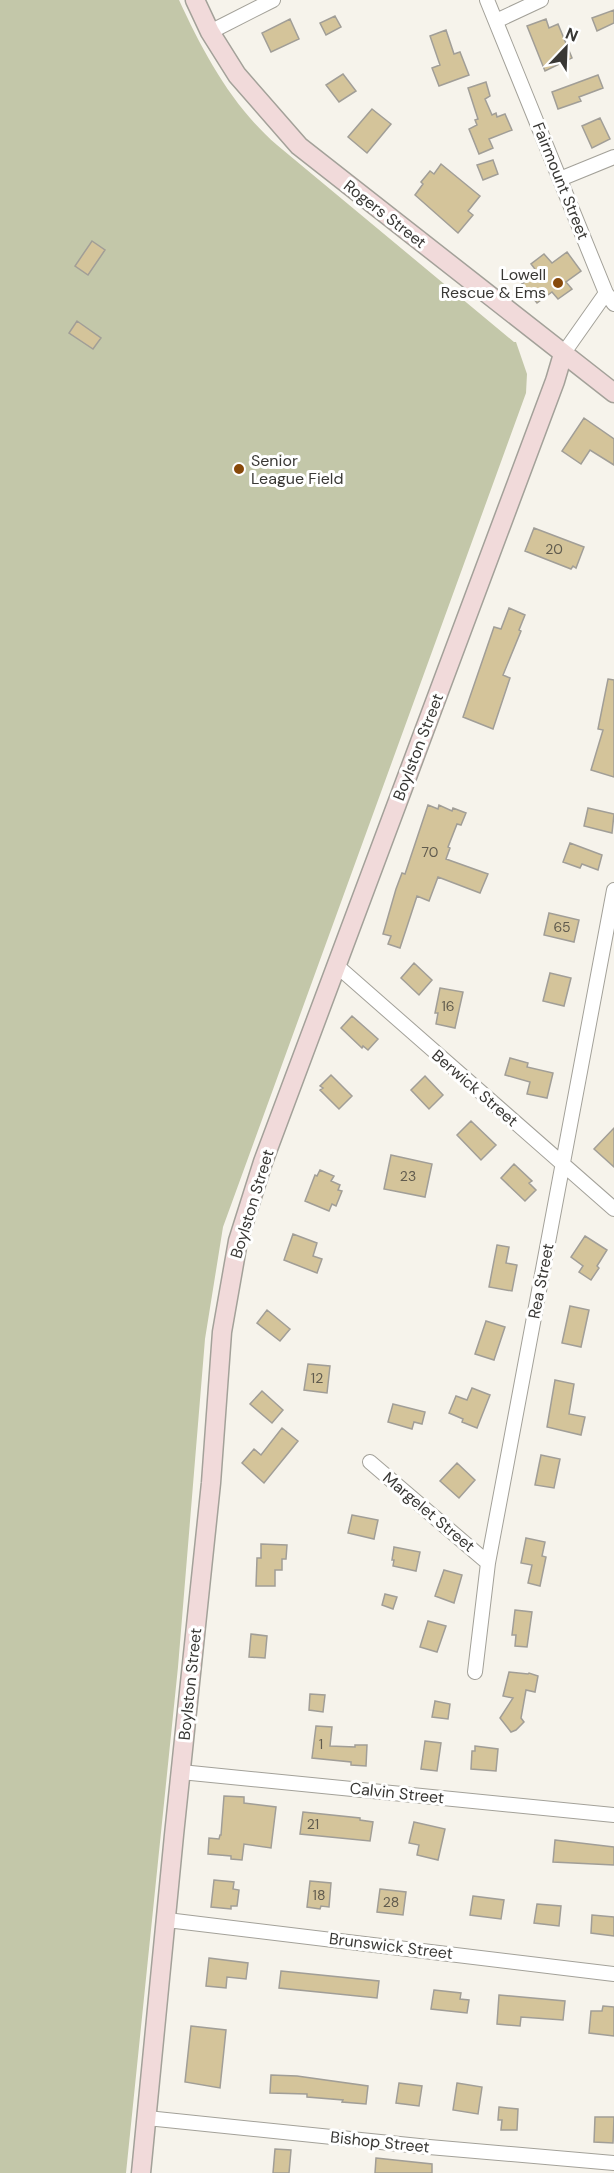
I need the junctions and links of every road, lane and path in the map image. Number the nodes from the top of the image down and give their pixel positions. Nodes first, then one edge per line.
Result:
1 (195, 0) edge
2 (273, 0) edge
3 (487, 0) edge
4 (541, 0) edge
5 (496, 21) junction
6 (210, 32) junction
7 (614, 157) edge
8 (560, 179) junction
9 (610, 299) edge
10 (563, 354) junction
11 (614, 393) edge
12 (614, 890) edge
13 (336, 965) junction
14 (563, 1166) junction
15 (614, 1209) edge
16 (370, 1462) dead end
17 (488, 1563) junction
18 (474, 1672) dead end
19 (181, 1772) junction
20 (614, 1815) edge
21 (167, 1920) junction
22 (614, 1974) edge
23 (147, 2118) junction
24 (614, 2163) edge
25 (141, 2173) edge

1 - 6 main road, Rogers Street
2 - 6 street
3 - 5 street, Fairmount Street
4 - 5 street
5 - 8 street, Fairmount Street
6 - 10 main road, Rogers Street
7 - 8 street
8 - 9 street, Fairmount Street
9 - 10 street, Fairmount Street
10 - 11 main road, Rogers Street
10 - 13 main road, Boylston Street
12 - 14 street, Rea Street
13 - 14 street, Berwick Street
13 - 19 main road, Boylston Street
14 - 15 street, Berwick Street
14 - 17 street, Rea Street
16 - 17 street, Margelet Street
17 - 18 street, Rea Street
19 - 20 street, Calvin Street
19 - 21 main road, Boylston Street
21 - 22 street, Brunswick Street
21 - 23 main road, Boylston Street
23 - 24 street, Bishop Street
23 - 25 main road, Boylston Street

